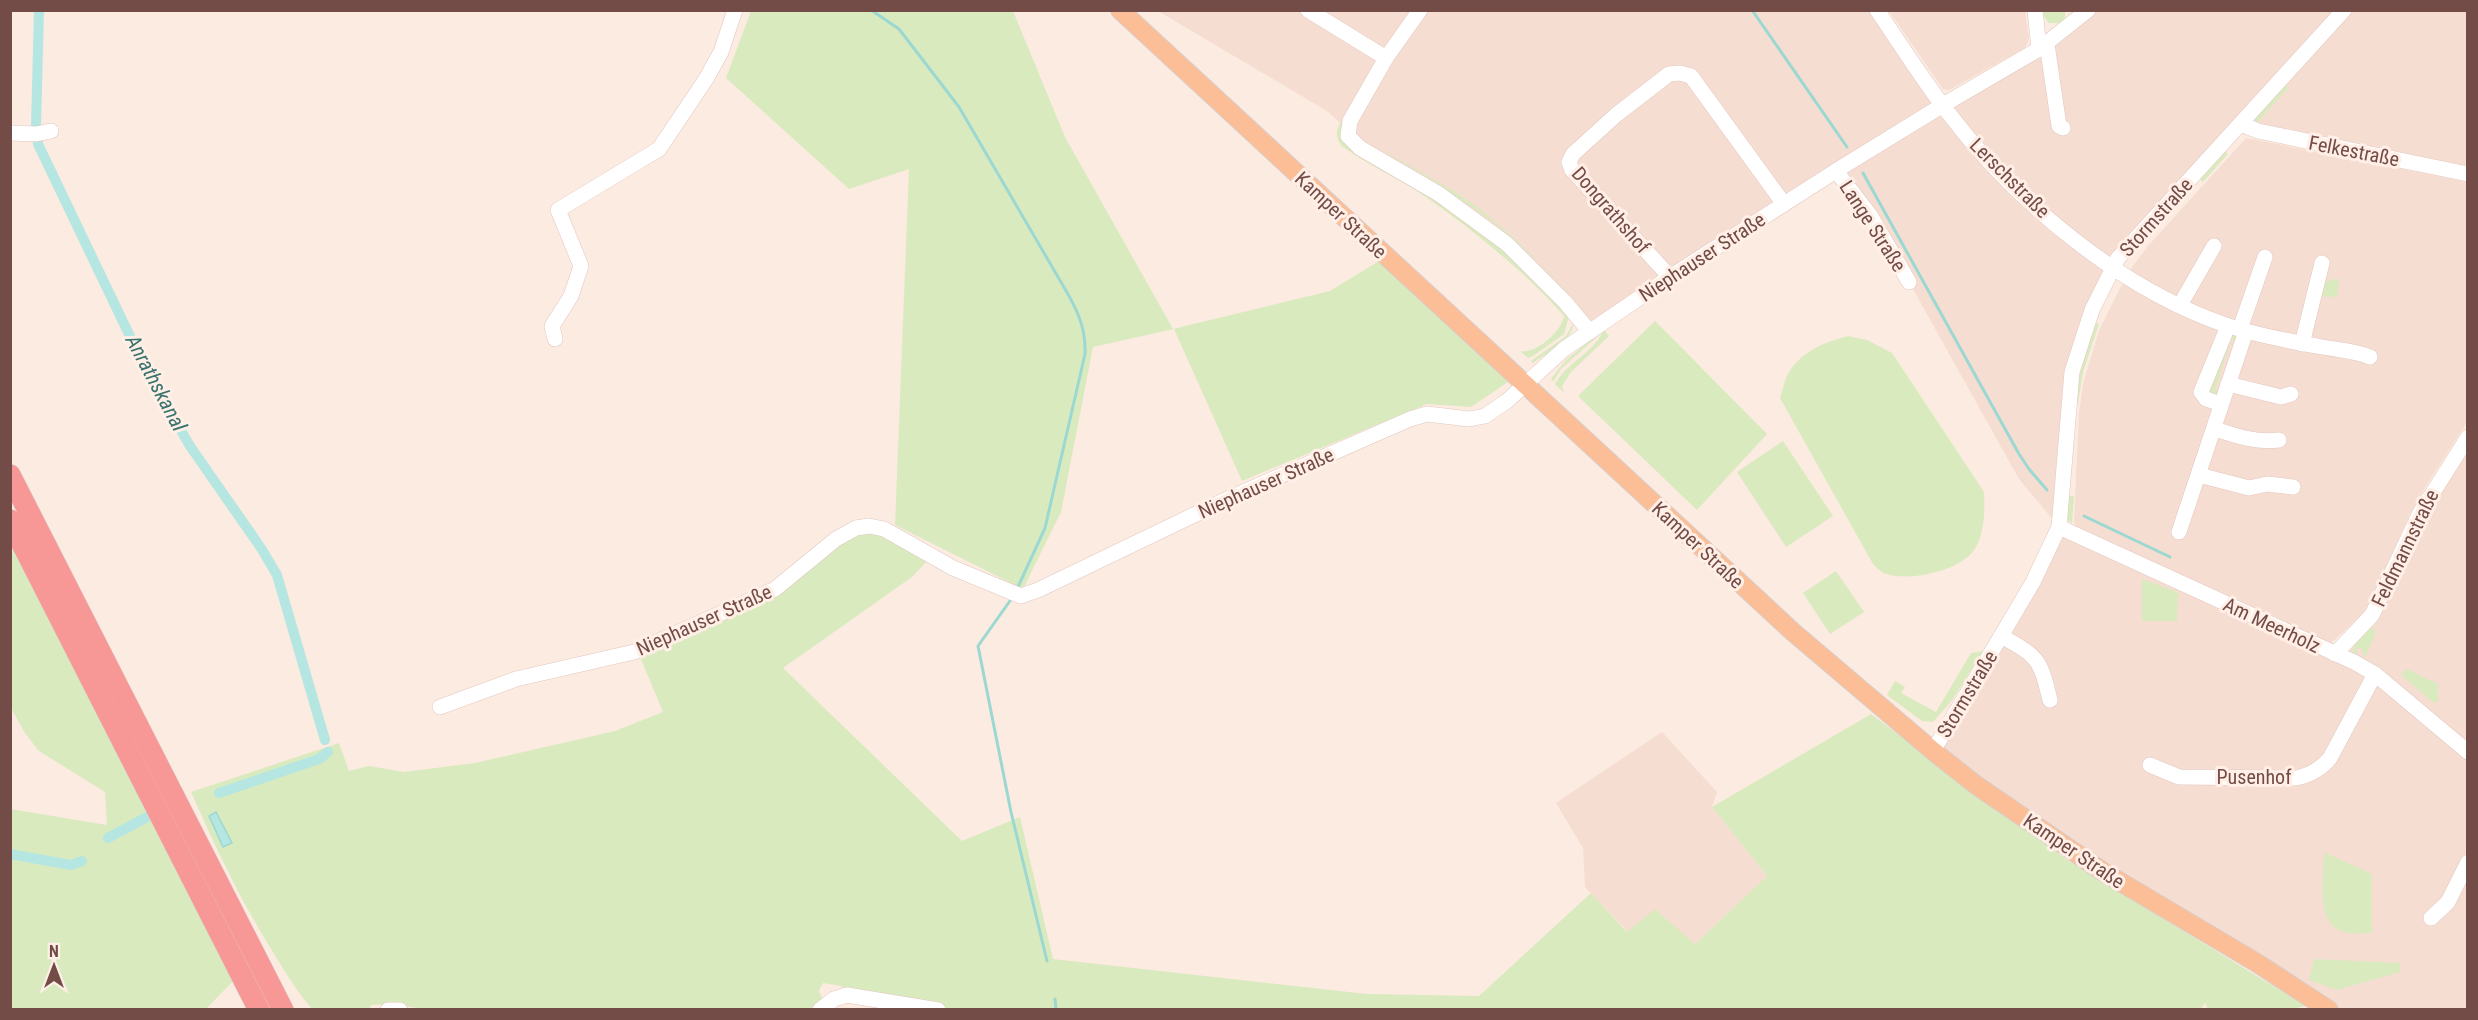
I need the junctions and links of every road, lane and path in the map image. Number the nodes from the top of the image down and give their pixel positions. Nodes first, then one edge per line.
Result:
1 (735, 10) edge
2 (1120, 10) edge
3 (1308, 10) edge
4 (1420, 10) edge
5 (1877, 10) edge
6 (2035, 10) edge
7 (2088, 10) edge
8 (2344, 10) edge
9 (2043, 47) junction
10 (1386, 58) junction
11 (1943, 105) junction
12 (2241, 124) junction
13 (2062, 128) dead end
14 (51, 131) dead end
15 (10, 133) edge
16 (1836, 171) junction
17 (2468, 174) edge
18 (1784, 204) junction
19 (2214, 246) dead end
20 (2265, 257) dead end
21 (2322, 262) dead end
22 (2113, 269) junction
23 (1670, 277) junction
24 (1909, 282) dead end
25 (2180, 305) junction
26 (2238, 329) junction
27 (1590, 332) junction
28 (555, 339) dead end
29 (2302, 344) junction
30 (2370, 357) dead end
31 (1526, 384) junction
32 (2228, 384) junction
33 (2291, 394) dead end
34 (2222, 404) junction
35 (2215, 429) junction
36 (2468, 437) edge
37 (2279, 440) dead end
38 (10, 475) edge
39 (2199, 475) junction
40 (2293, 487) dead end
41 (10, 520) edge
42 (2059, 527) junction
43 (2179, 532) dead end
44 (2001, 636) junction
45 (2335, 654) junction
46 (2375, 674) junction
47 (2050, 700) dead end
48 (440, 707) dead end
49 (1933, 751) junction
50 (2468, 752) edge
51 (2150, 765) dead end
52 (2468, 862) edge
53 (2431, 918) dead end
54 (259, 1010) edge
55 (283, 1010) edge
56 (388, 1010) edge
57 (400, 1010) edge
58 (820, 1010) edge
59 (938, 1010) edge
60 (2329, 1010) edge

1 - 28 street
2 - 31 main road, Kamper Straße
3 - 10 street
4 - 10 street
5 - 11 street, Lerschstraße
6 - 9 street
7 - 9 street, Niephauser Straße
8 - 12 street, Stormstraße
9 - 11 street, Niephauser Straße
9 - 13 street
10 - 27 street
11 - 16 street, Niephauser Straße
11 - 22 street, Lerschstraße
12 - 17 street, Felkestraße
12 - 22 street, Stormstraße
14 - 15 street
16 - 18 street, Niephauser Straße
16 - 24 street, Lange Straße
18 - 23 street, Niephauser Straße
18 - 23 street, Dongrathshof
19 - 25 street
20 - 26 street
21 - 29 street
22 - 25 street, Lerschstraße
22 - 42 street, Stormstraße
23 - 27 street, Niephauser Straße
25 - 26 street, Lerschstraße
26 - 29 street, Lerschstraße
26 - 32 street
26 - 34 street
27 - 31 street, Niephauser Straße
29 - 30 street, Lerschstraße
31 - 48 street, Niephauser Straße
31 - 49 main road, Kamper Straße
32 - 33 street
32 - 34 street
34 - 35 street
35 - 37 street
35 - 39 street
36 - 45 street, Feldmannstraße
38 - 55 highway
39 - 40 street
39 - 43 street
41 - 54 highway
42 - 44 street, Stormstraße
42 - 45 street, Am Meerholz
44 - 47 street, Stormstraße
44 - 49 street, Stormstraße
45 - 46 street, Am Meerholz
46 - 50 street, Am Meerholz
46 - 51 street, Pusenhof
49 - 60 main road, Kamper Straße
52 - 53 street
56 - 57 street
58 - 59 street

